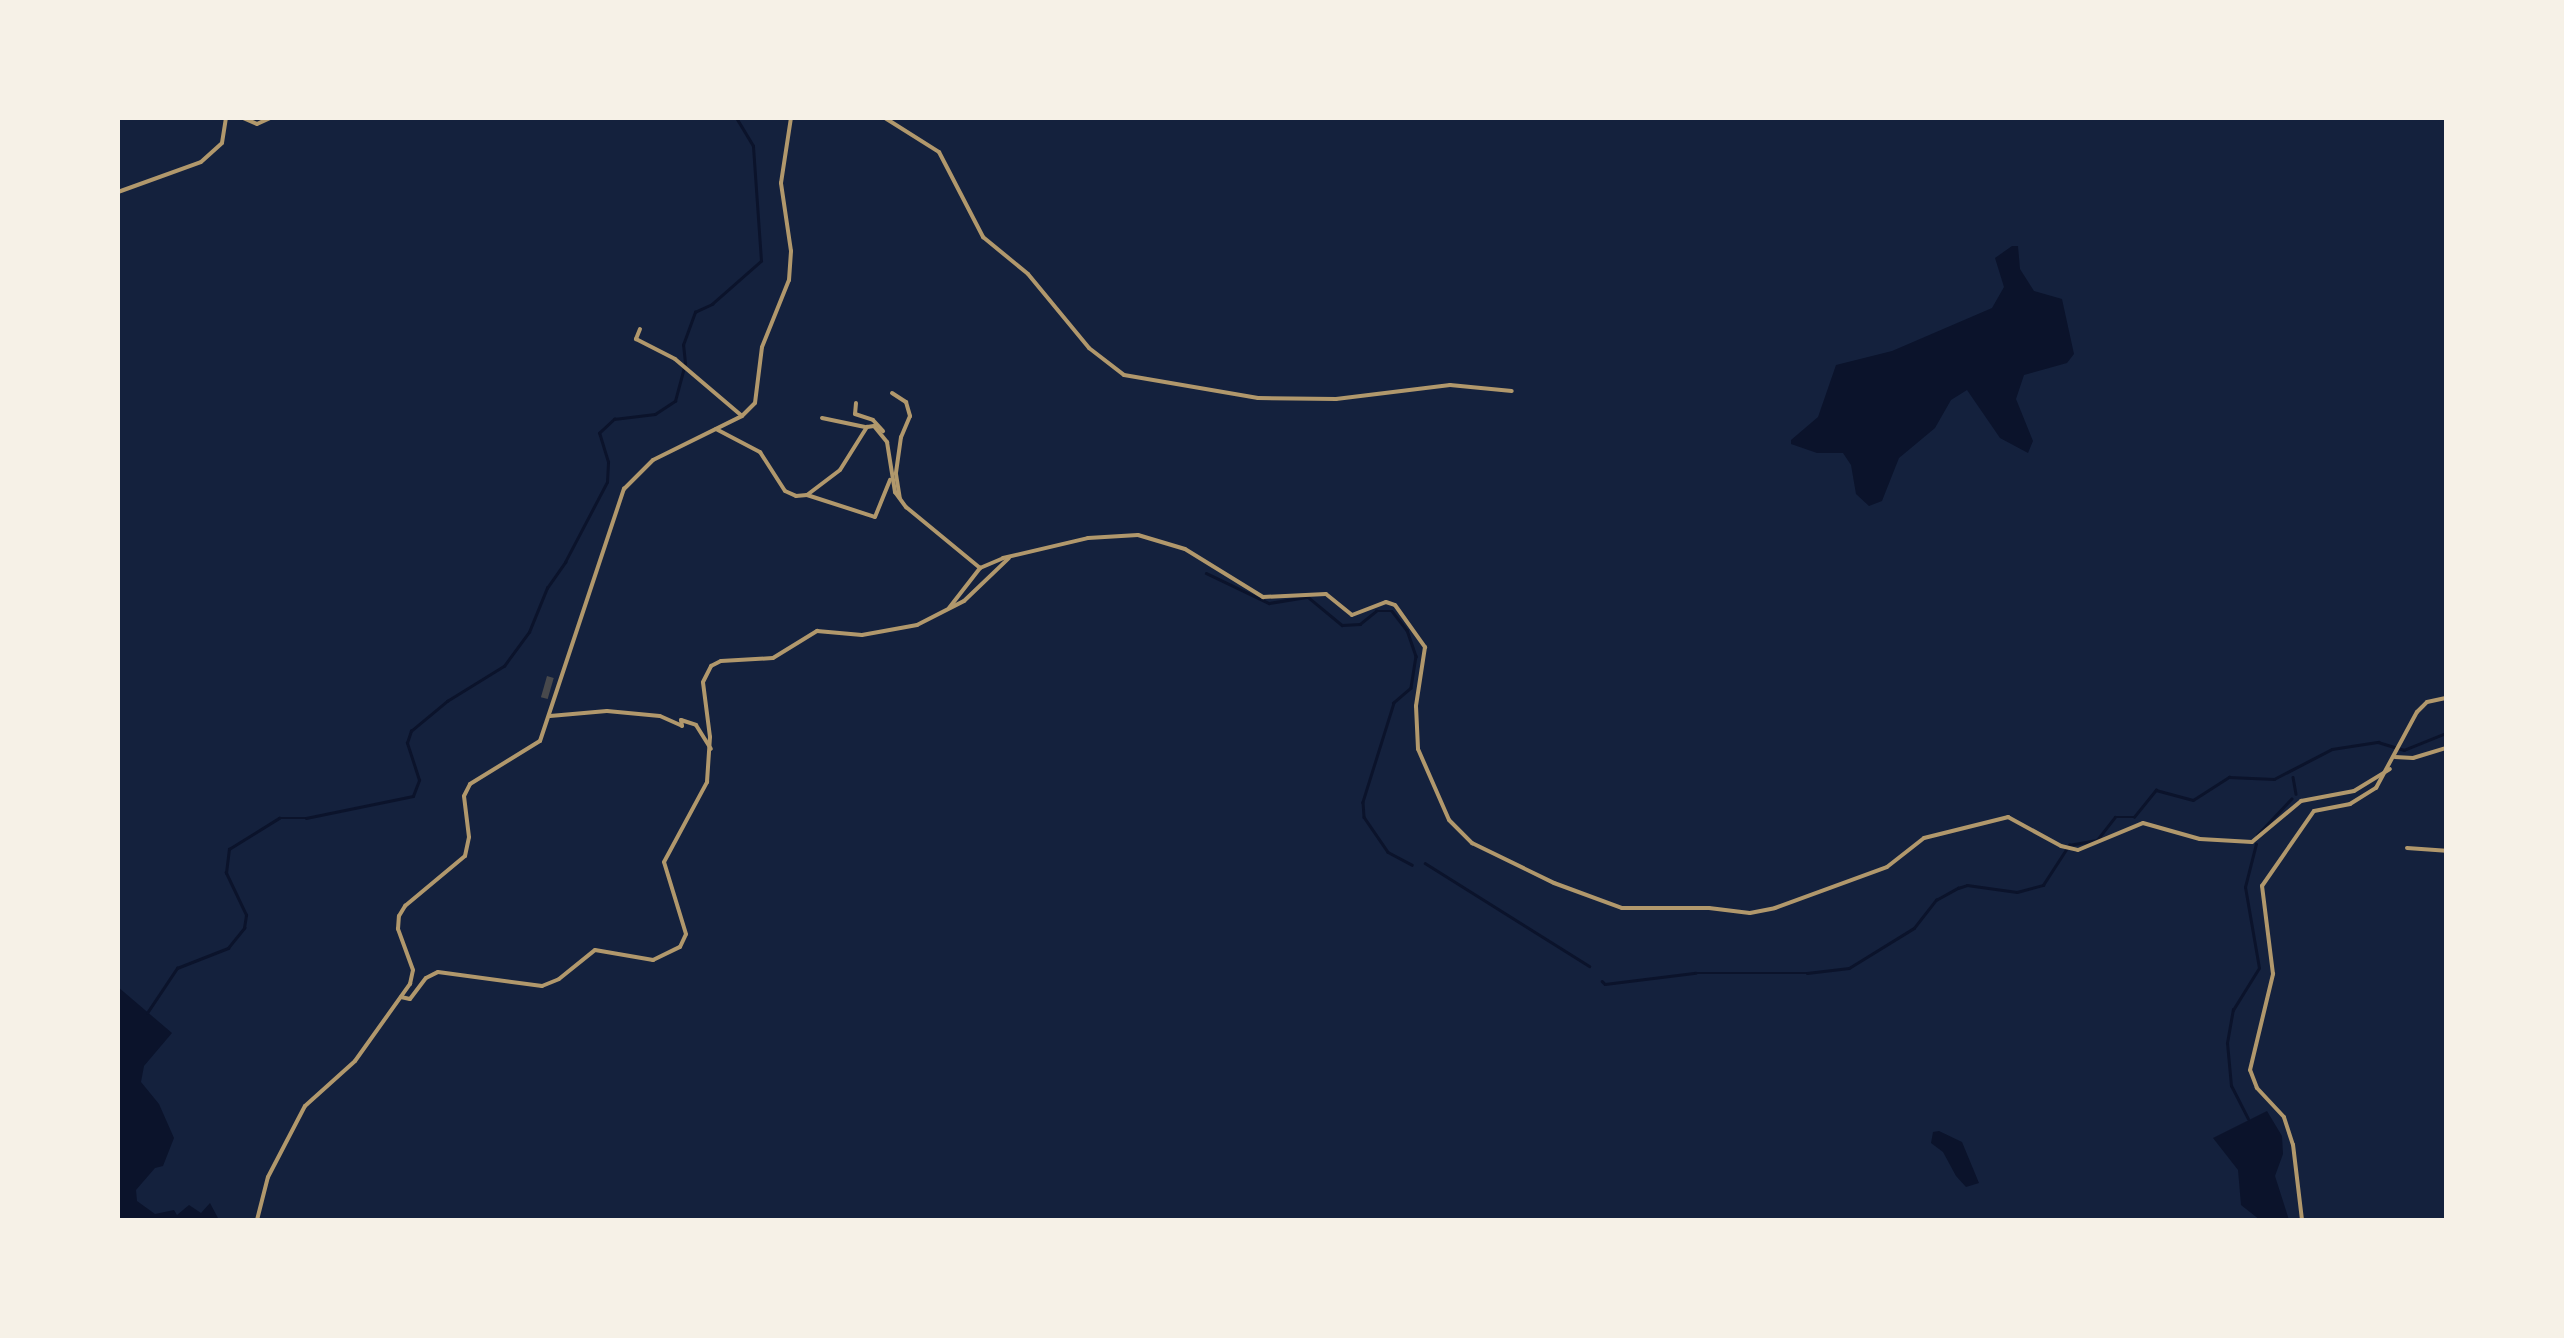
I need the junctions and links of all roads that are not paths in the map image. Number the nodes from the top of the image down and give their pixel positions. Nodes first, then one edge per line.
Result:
1 (226, 118) edge
2 (243, 118) edge
3 (270, 118) edge
4 (791, 118) edge
5 (885, 118) edge
6 (118, 192) edge
7 (640, 329) dead end
8 (1512, 391) dead end
9 (892, 392) dead end
10 (856, 403) dead end
11 (742, 416) junction
12 (822, 418) dead end
13 (867, 427) junction
14 (716, 429) junction
15 (883, 434) junction
16 (890, 480) junction
17 (807, 496) junction
18 (901, 501) junction
19 (1009, 558) junction
20 (980, 568) junction
21 (948, 610) junction
22 (2446, 698) edge
23 (549, 716) junction
24 (2446, 748) edge
25 (711, 749) junction
26 (2396, 755) junction
27 (2390, 769) junction
28 (2408, 848) dead end
29 (2446, 850) edge
30 (400, 997) junction
31 (256, 1220) edge
32 (1888, 1220) edge
33 (1902, 1220) edge
34 (1955, 1220) edge
35 (1976, 1220) edge
36 (2008, 1220) edge
37 (2302, 1220) edge

1 - 6 street
2 - 3 street
4 - 11 street
5 - 8 street
7 - 11 street
9 - 18 street
10 - 15 street
11 - 14 street
12 - 13 street
13 - 15 street
13 - 17 street
14 - 17 street
14 - 23 street
15 - 16 street
16 - 17 street
16 - 18 street
18 - 20 street
19 - 20 street
19 - 21 street
19 - 27 street
20 - 21 street
21 - 25 street
22 - 26 street
23 - 25 street
23 - 30 street
24 - 26 street
25 - 30 street
26 - 27 street
27 - 37 street
28 - 29 street
30 - 31 street
32 - 33 street
34 - 35 street
35 - 36 street

